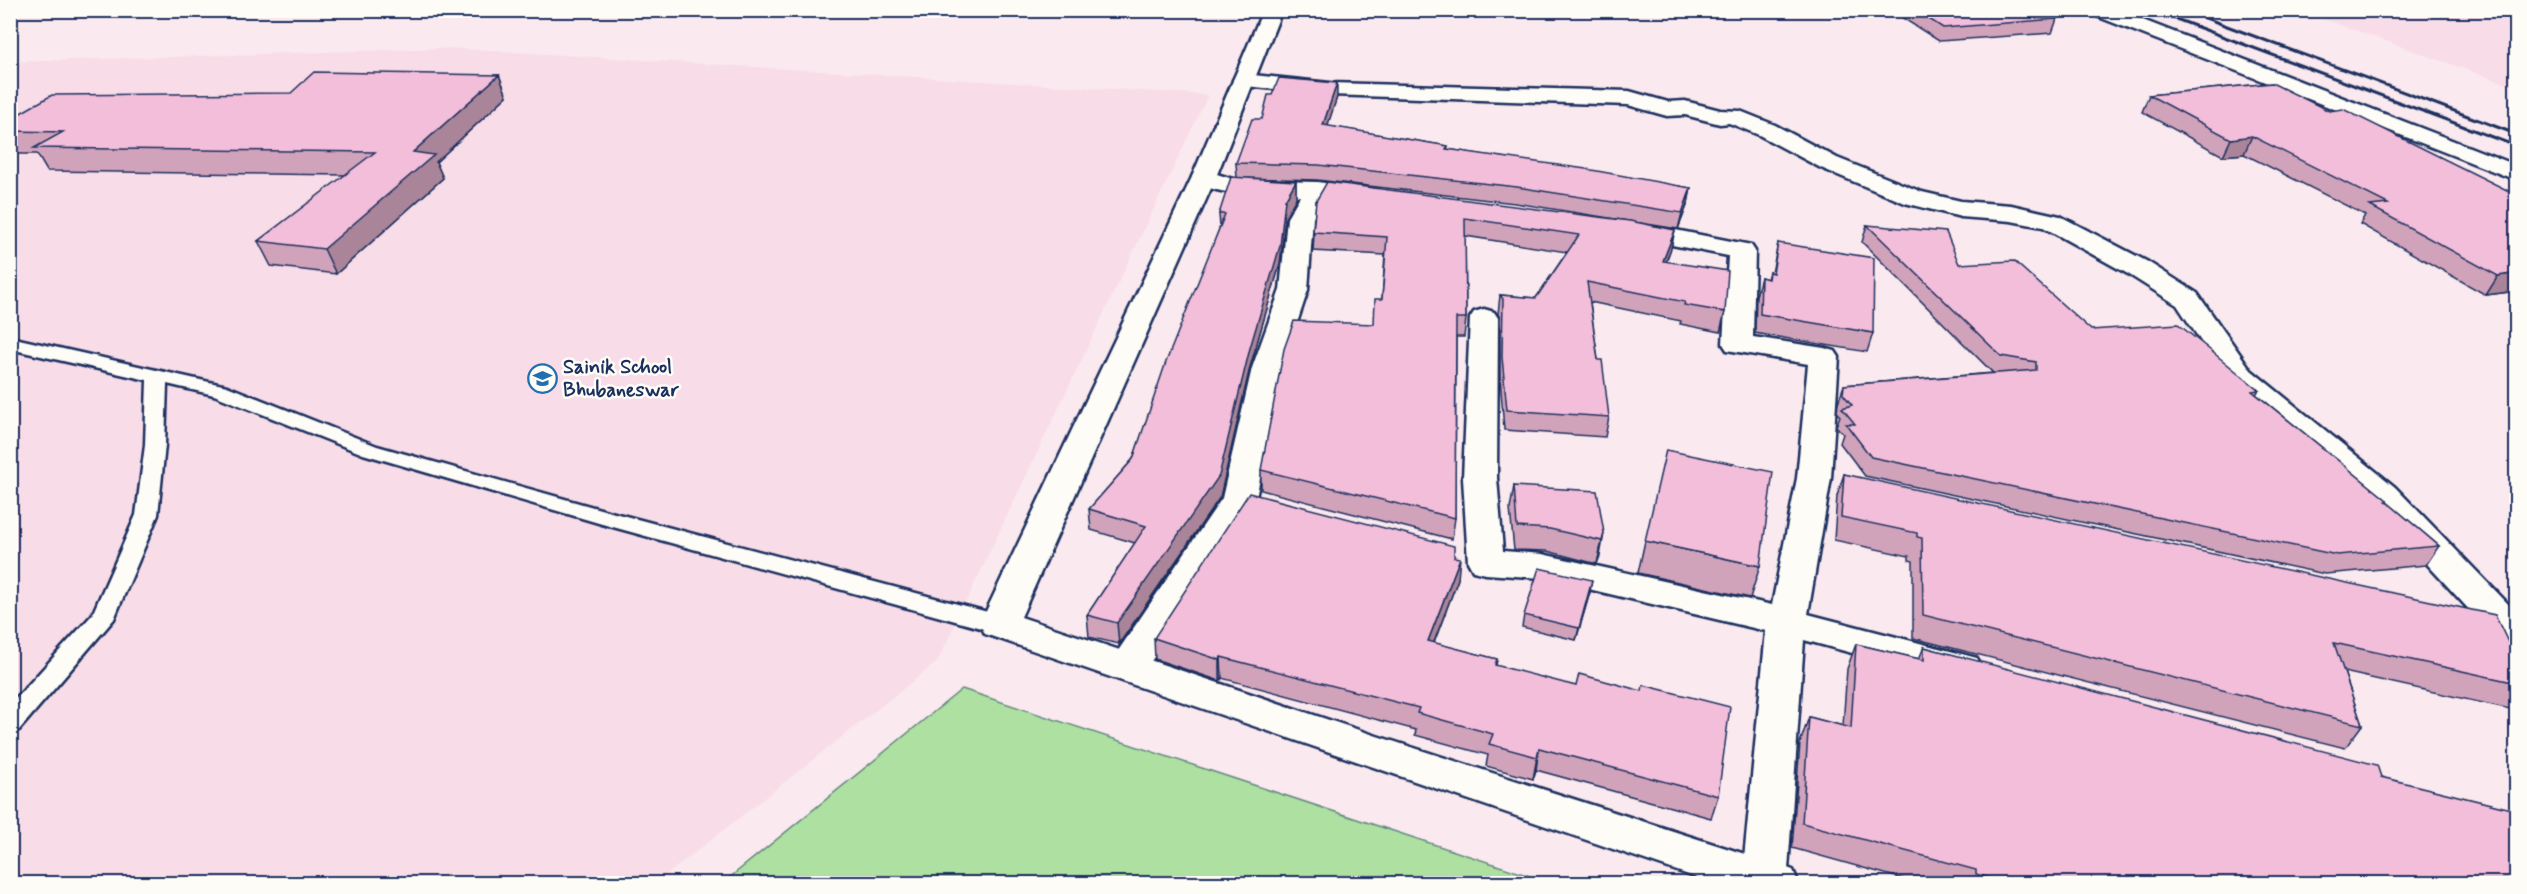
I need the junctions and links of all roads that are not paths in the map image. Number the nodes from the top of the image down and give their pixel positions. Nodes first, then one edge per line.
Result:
1 (1273, 10) edge
2 (2098, 10) edge
3 (1244, 80) junction
4 (2517, 173) edge
5 (1203, 177) junction
6 (1317, 189) junction
7 (1393, 198) edge
8 (1605, 226) edge
9 (1484, 318) dead end
10 (10, 344) edge
11 (158, 376) junction
12 (1814, 478) junction
13 (1848, 486) edge
14 (1239, 498) junction
15 (1272, 507) edge
16 (2459, 620) edge
17 (1787, 622) junction
18 (999, 624) junction
19 (2514, 638) edge
20 (1127, 667) junction
21 (1995, 677) edge
22 (10, 723) edge
23 (1770, 882) edge

1 - 3 street
2 - 4 street
3 - 5 street
3 - 19 street
5 - 6 street
5 - 18 street
6 - 7 street
6 - 14 street
8 - 12 street
9 - 17 street
10 - 11 lane
11 - 18 lane
11 - 22 lane
12 - 13 street
12 - 17 street
14 - 15 street
14 - 20 street
16 - 19 street
17 - 21 street
17 - 23 street
18 - 20 street
20 - 23 street

